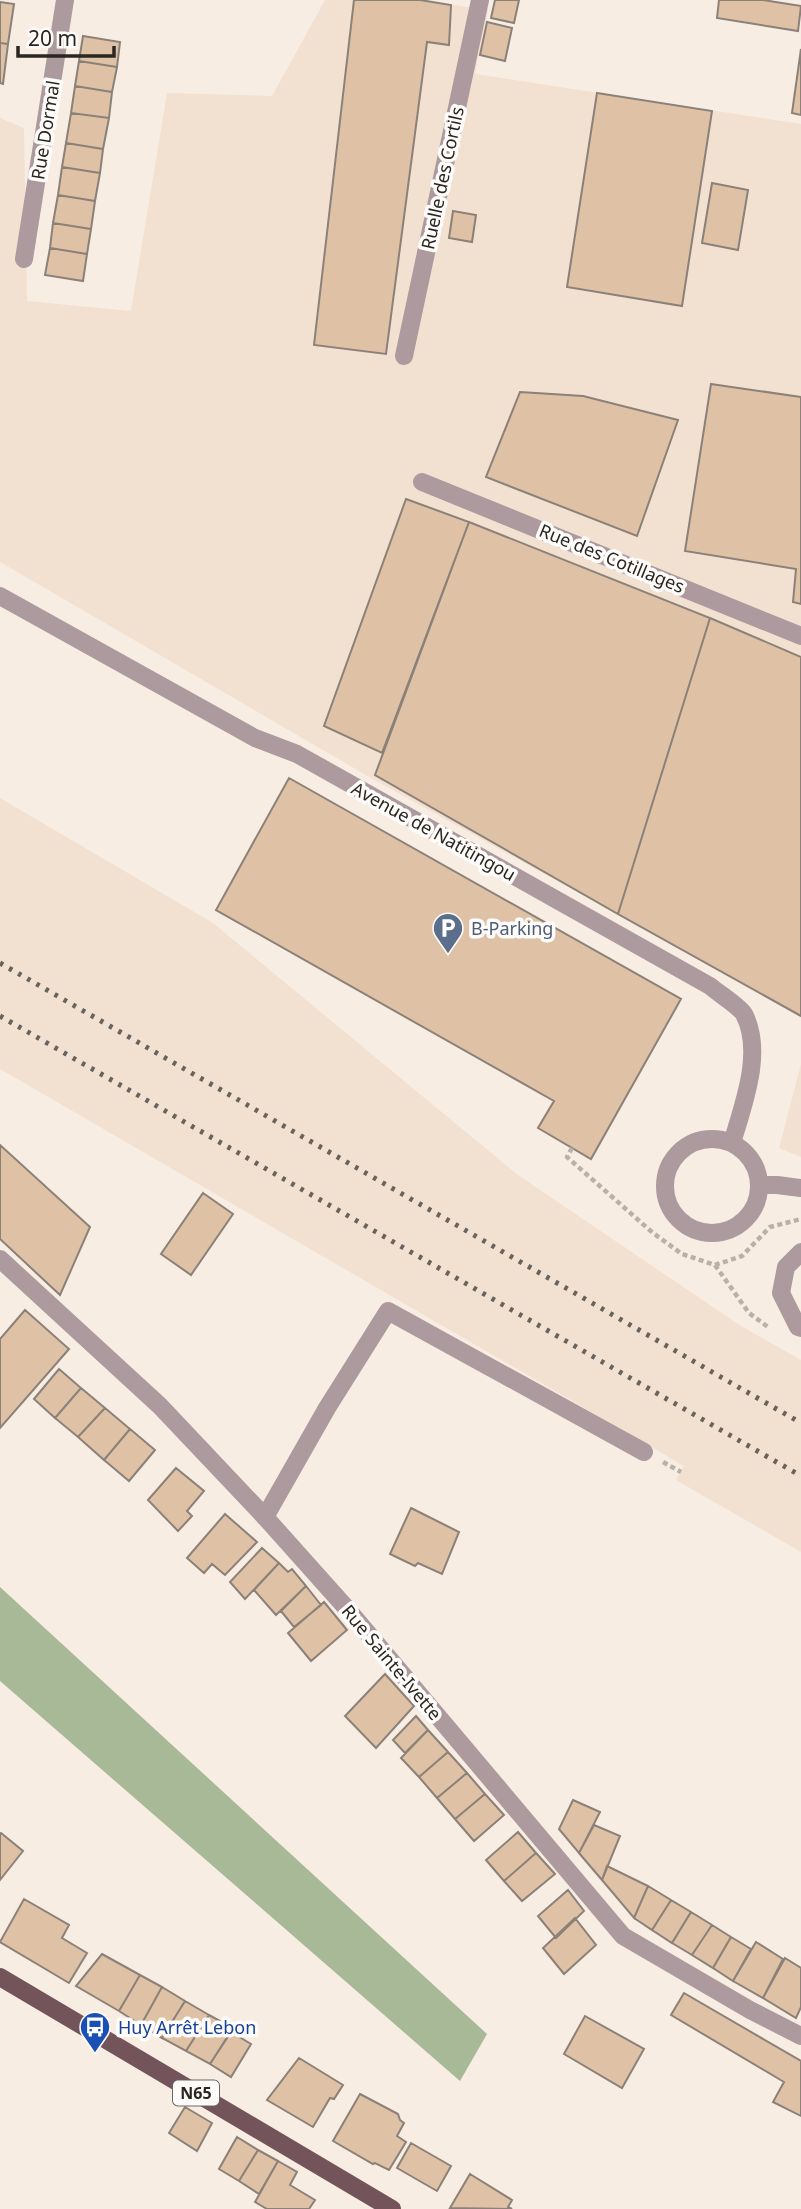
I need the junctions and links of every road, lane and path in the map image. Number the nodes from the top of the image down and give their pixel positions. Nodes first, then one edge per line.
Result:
1 (65, 0) edge
2 (480, 0) edge
3 (24, 260) dead end
4 (404, 356) dead end
5 (422, 482) dead end
6 (0, 596) edge
7 (801, 636) edge
8 (732, 1143) junction
9 (572, 1148) dead end
10 (759, 1185) junction
11 (801, 1188) edge
12 (801, 1219) edge
13 (801, 1252) edge
14 (0, 1259) edge
15 (715, 1265) junction
16 (801, 1328) edge
17 (772, 1331) dead end
18 (644, 1452) dead end
19 (265, 1517) junction
20 (0, 1977) edge
21 (801, 2036) edge
22 (392, 2209) edge

1 - 3 street, Rue Dormal
2 - 4 street, Ruelle des Cortils
5 - 7 street, Rue des Cotillages
6 - 8 street, Avenue de Natitingou
8 - 10 street
8 - 10 street
9 - 15 path
10 - 11 street
12 - 15 path
13 - 16 street
14 - 19 street, Rue Sainte-Ivette
15 - 17 path
18 - 19 street
19 - 21 street, Rue Sainte-Ivette
20 - 22 main road, N65

